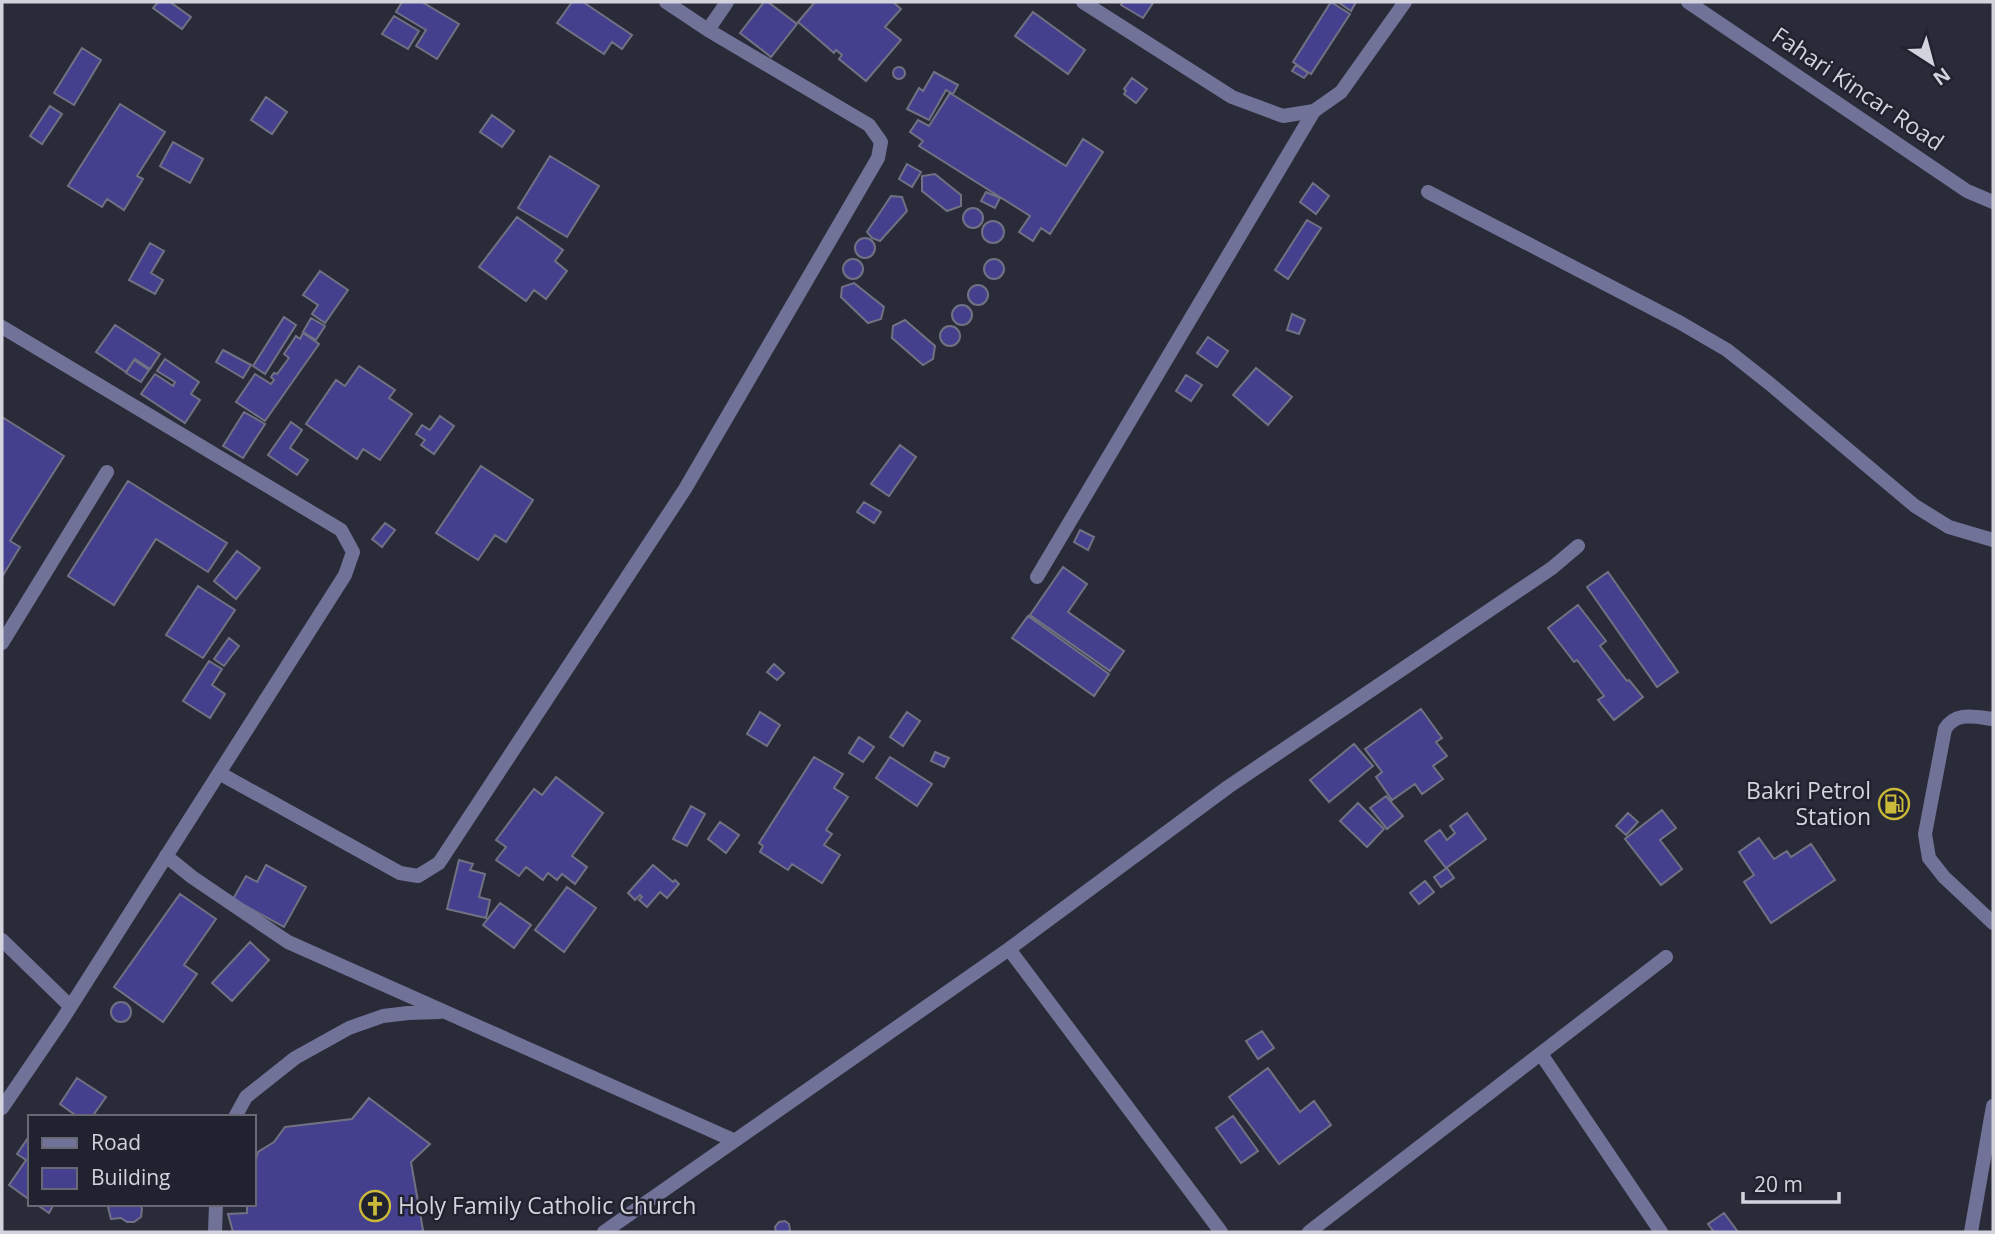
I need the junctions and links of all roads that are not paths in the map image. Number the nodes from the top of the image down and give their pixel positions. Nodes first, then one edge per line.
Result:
1 (666, 2) edge
2 (727, 2) edge
3 (1083, 2) edge
4 (1405, 2) edge
5 (1688, 2) edge
6 (708, 30) junction
7 (1314, 111) junction
8 (1428, 191) dead end
9 (1993, 202) edge
10 (2, 327) edge
11 (107, 472) dead end
12 (1993, 540) edge
13 (1578, 546) dead end
14 (1037, 578) dead end
15 (2, 643) edge
16 (1993, 719) edge
17 (219, 773) junction
18 (166, 856) junction
19 (1993, 923) edge
20 (2, 940) edge
21 (1009, 949) junction
22 (1666, 957) dead end
23 (70, 1006) junction
24 (445, 1012) junction
25 (1541, 1054) junction
26 (1993, 1106) edge
27 (2, 1108) edge
28 (236, 1115) edge
29 (733, 1140) junction
30 (216, 1206) edge
31 (215, 1232) edge
32 (604, 1232) edge
33 (1221, 1232) edge
34 (1309, 1232) edge
35 (1661, 1232) edge
36 (1971, 1232) edge

1 - 6 street
2 - 6 street
3 - 7 street
4 - 7 street
5 - 9 street, Fahari Kincar Road
6 - 17 street
7 - 14 street
8 - 12 street
10 - 17 street
11 - 15 street
13 - 21 street
16 - 19 street
17 - 18 street
18 - 23 street
18 - 24 street
20 - 23 street
21 - 29 street
21 - 33 street
22 - 25 street
23 - 27 street
24 - 28 street
24 - 29 street
25 - 34 street
25 - 35 street
26 - 36 street
29 - 32 street
30 - 31 street

